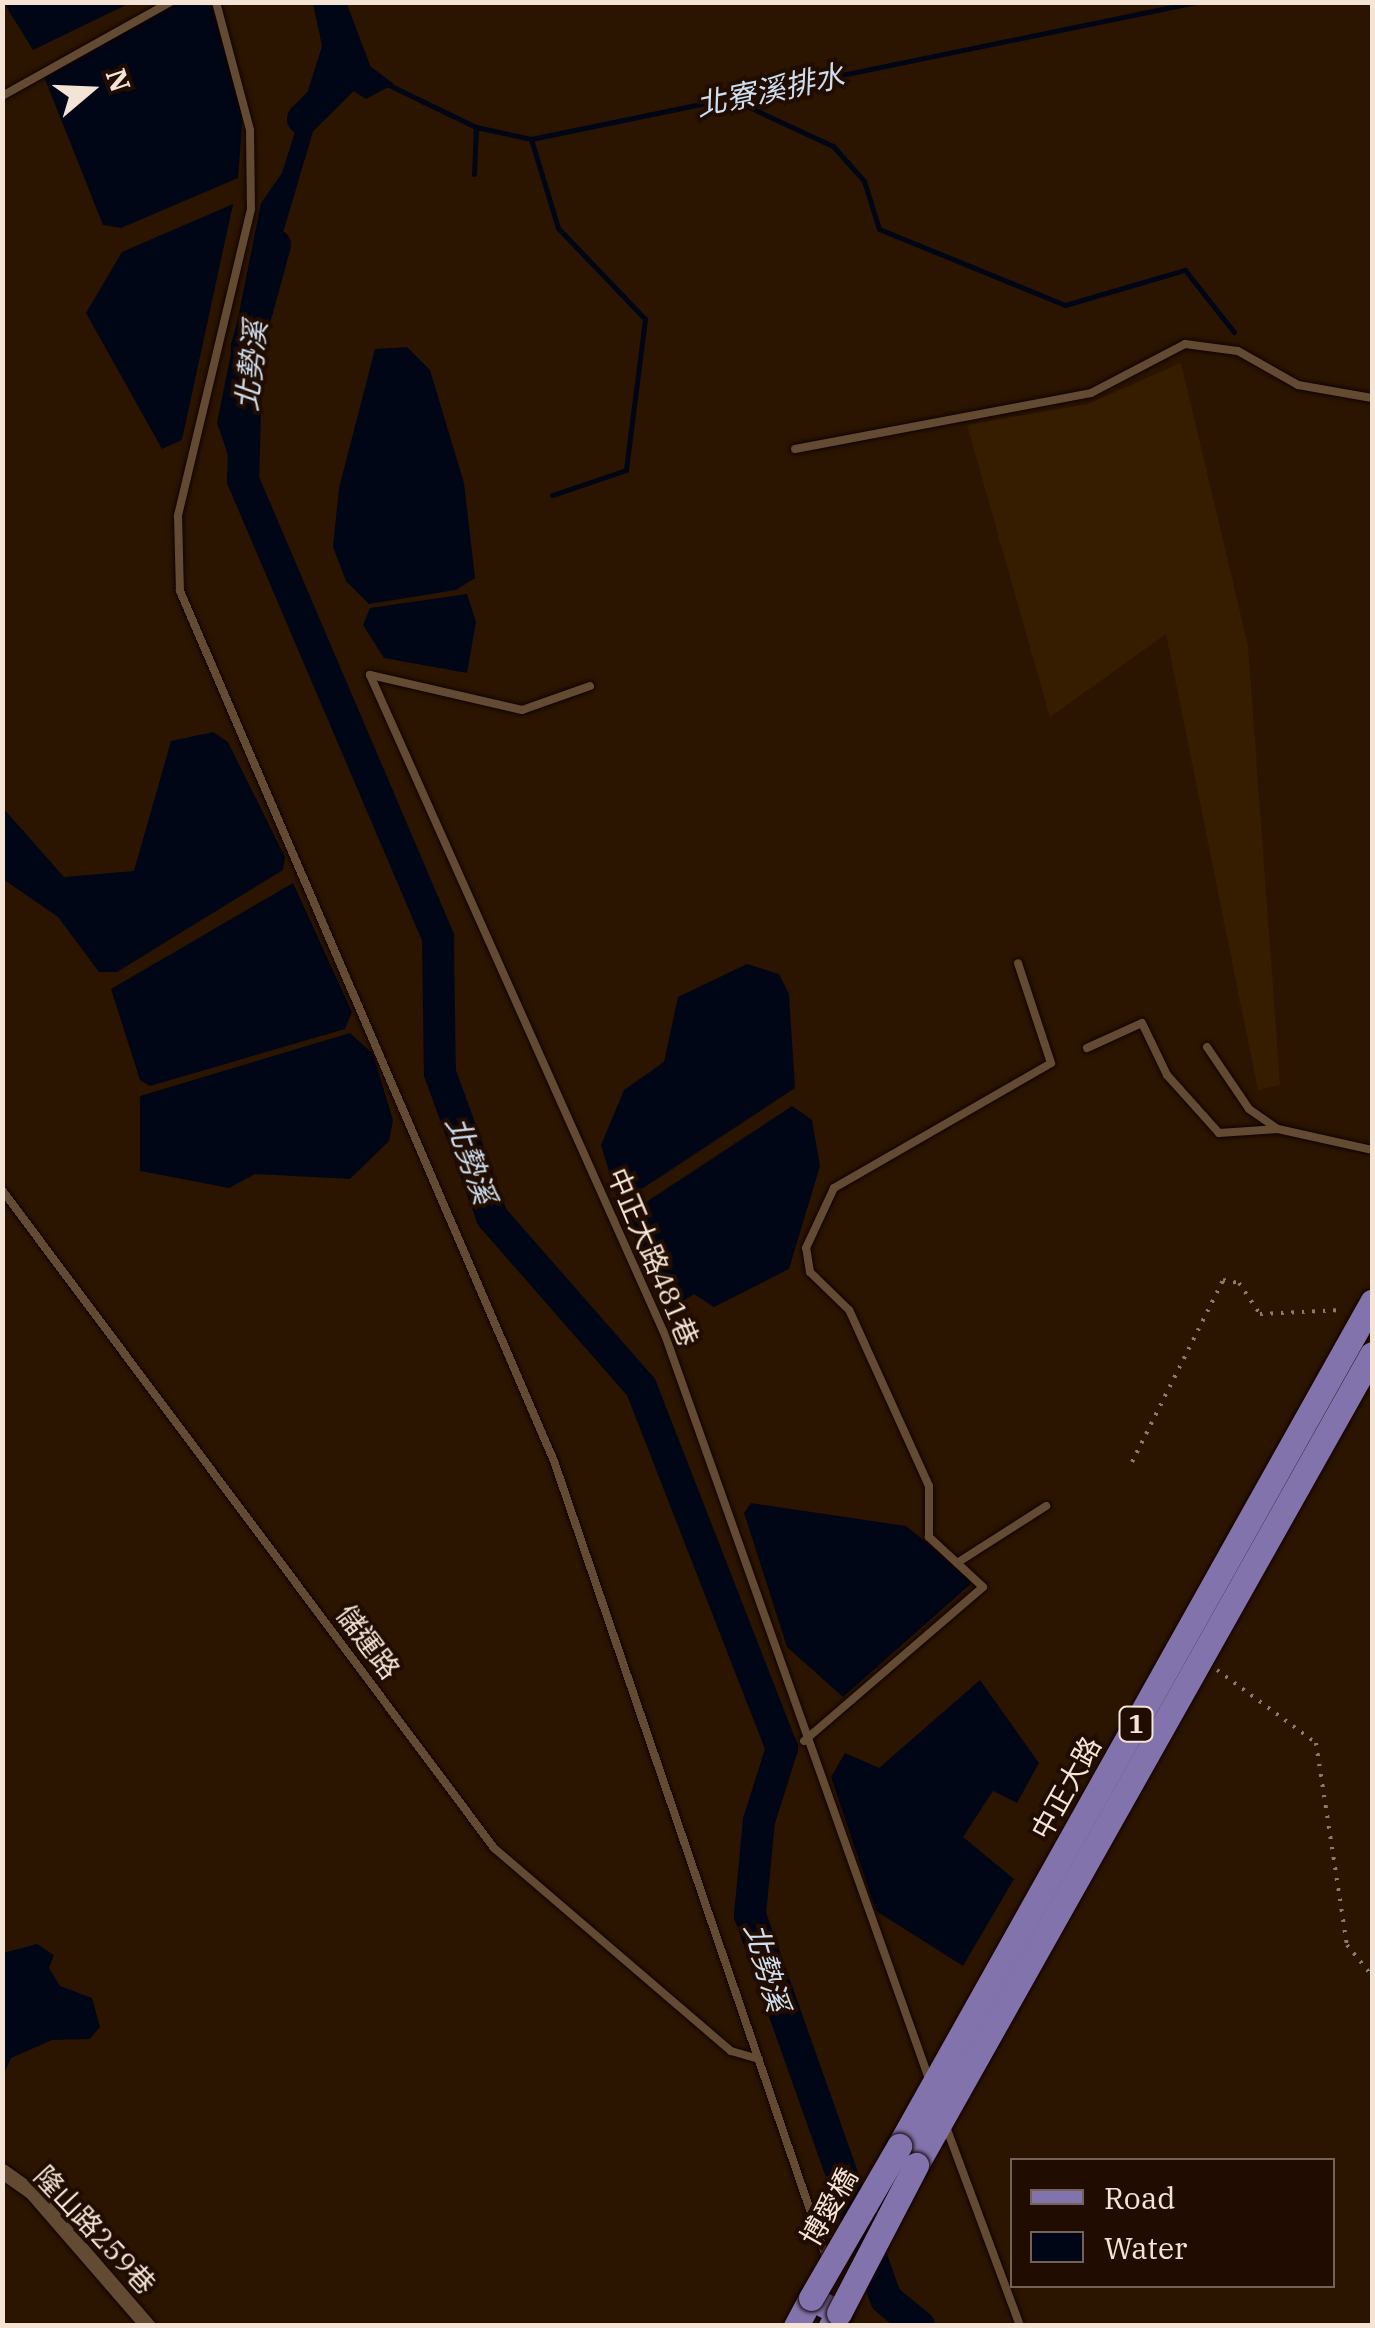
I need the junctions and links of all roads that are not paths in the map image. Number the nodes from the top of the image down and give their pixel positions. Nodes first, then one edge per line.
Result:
1 (170, 2) edge
2 (216, 2) edge
3 (2, 96) edge
4 (1372, 398) edge
5 (795, 450) dead end
6 (590, 686) dead end
7 (1018, 963) dead end
8 (1208, 1047) dead end
9 (1087, 1048) dead end
10 (1278, 1129) junction
11 (1372, 1150) edge
12 (2, 1190) edge
13 (1369, 1309) edge
14 (1372, 1354) edge
15 (1346, 1375) junction
16 (1046, 1506) dead end
17 (957, 1564) junction
18 (804, 1740) junction
19 (759, 2058) junction
20 (932, 2088) junction
21 (942, 2115) junction
22 (908, 2156) junction
23 (2, 2171) edge
24 (811, 2298) junction
25 (841, 2321) edge
26 (148, 2326) edge
27 (796, 2326) edge
28 (1020, 2326) edge

1 - 3 lane
2 - 19 lane
4 - 5 lane
6 - 18 lane, 中正大路481巷
7 - 17 lane
8 - 10 lane
9 - 10 lane
10 - 11 lane
12 - 19 lane, 儲運路
13 - 15 main road, 中正大路 / 1
14 - 15 main road, 中正大路 / 1
15 - 20 main road, 中正大路 / 1
15 - 21 main road, 中正大路 / 1
16 - 17 lane
17 - 18 lane
18 - 20 lane, 中正大路481巷
19 - 25 lane
20 - 22 main road, 中正大路 / 1
21 - 22 main road, 中正大路 / 1
21 - 28 lane
22 - 24 main road, 博愛橋 / 1, bridge
22 - 25 main road, 博愛橋 / 1, bridge
23 - 26 street, 隆山路259巷
24 - 25 main road
24 - 27 main road, 1

